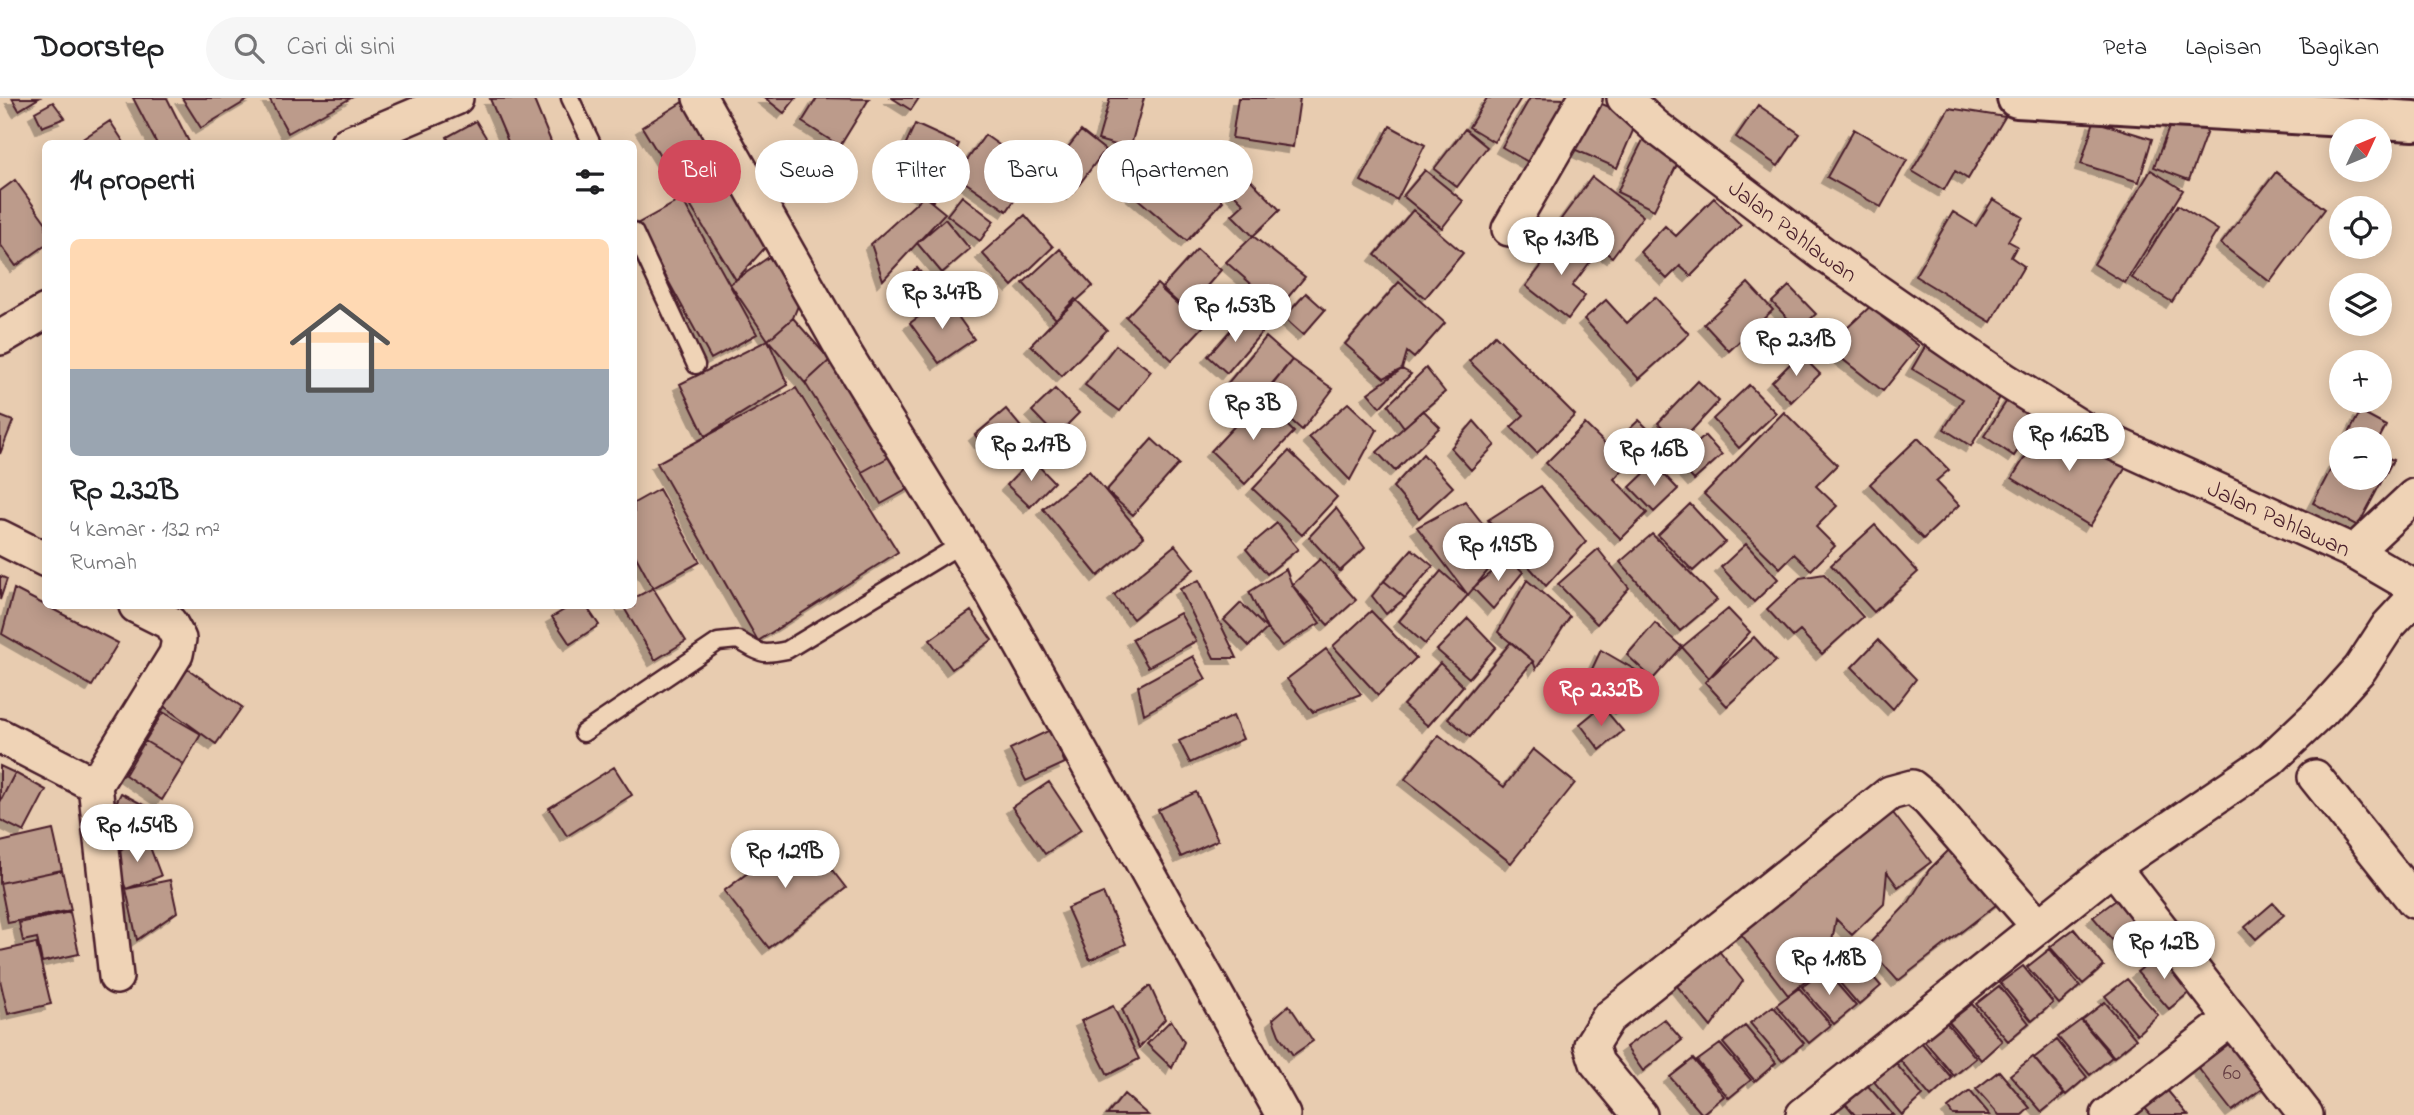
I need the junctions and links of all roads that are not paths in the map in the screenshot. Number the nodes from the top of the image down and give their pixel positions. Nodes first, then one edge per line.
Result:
1 (456, 98) edge
2 (570, 98) edge
3 (700, 98) edge
4 (1585, 98) edge
5 (1624, 98) edge
6 (2017, 98) edge
7 (2414, 121) edge
8 (356, 140) edge
9 (590, 140) edge
10 (1509, 229) dead end
11 (637, 238) edge
12 (42, 313) edge
13 (0, 338) edge
14 (696, 365) dead end
15 (2414, 496) edge
16 (0, 537) edge
17 (963, 543) junction
18 (2354, 552) junction
19 (42, 558) edge
20 (2414, 587) edge
21 (2414, 598) edge
22 (142, 609) edge
23 (583, 733) dead end
24 (0, 736) edge
25 (2315, 778) dead end
26 (95, 785) junction
27 (2113, 867) junction
28 (2414, 901) edge
29 (2038, 926) junction
30 (116, 977) dead end
31 (2230, 1020) junction
32 (1283, 1115) edge
33 (1640, 1115) edge
34 (1803, 1115) edge
35 (2108, 1115) edge
36 (2306, 1115) edge

1 - 8 street
2 - 9 lane
3 - 17 street
4 - 10 street
5 - 18 street, Jalan Pahlawan
6 - 7 main road
11 - 14 lane
12 - 13 street
15 - 18 street
16 - 19 street
17 - 23 lane
17 - 32 street
18 - 20 street, Jalan Pahlawan
21 - 27 street
22 - 26 street
24 - 26 street
25 - 28 street
26 - 30 street
27 - 29 street
27 - 31 street
29 - 33 street
29 - 34 street
31 - 35 street
31 - 36 street

